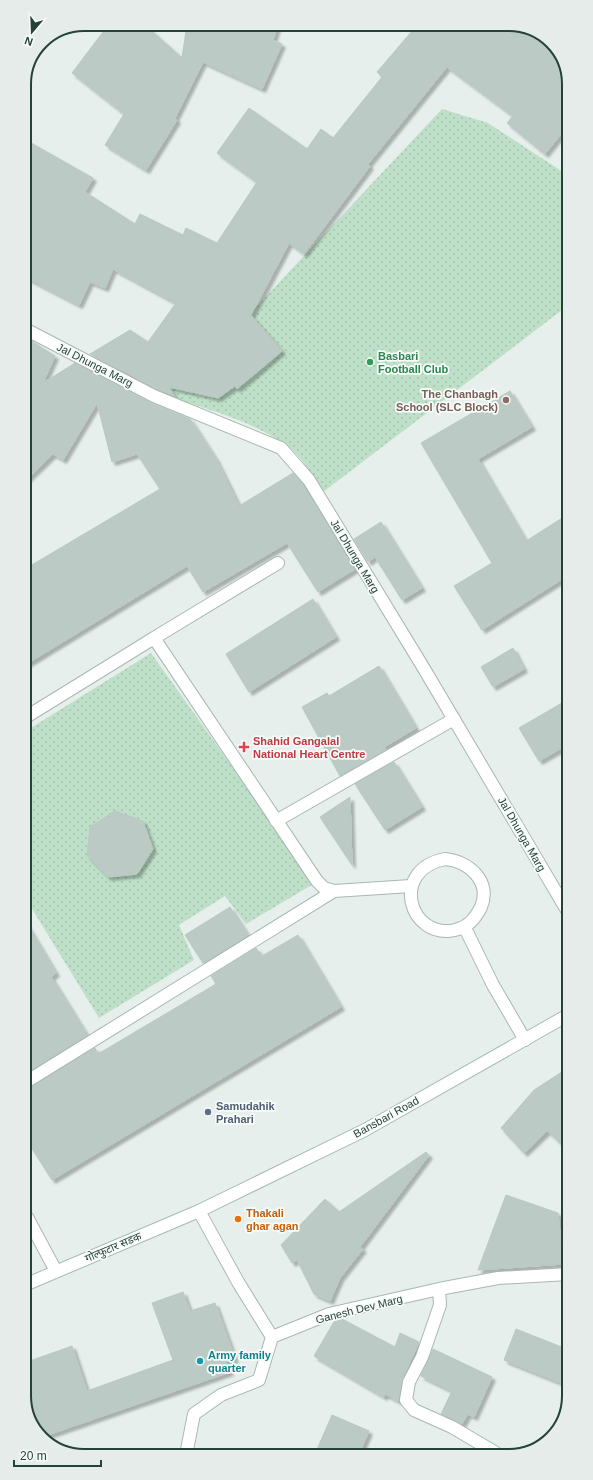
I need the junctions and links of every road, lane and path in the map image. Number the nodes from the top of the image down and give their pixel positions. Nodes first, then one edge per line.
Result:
1 (31, 332) edge
2 (278, 563) dead end
3 (154, 638) junction
4 (31, 714) edge
5 (454, 719) junction
6 (276, 821) junction
7 (411, 886) junction
8 (334, 891) junction
9 (562, 902) edge
10 (465, 928) junction
11 (562, 1018) edge
12 (525, 1040) junction
13 (31, 1079) edge
14 (199, 1211) junction
15 (31, 1224) edge
16 (56, 1271) junction
17 (562, 1274) edge
18 (31, 1282) edge
19 (439, 1289) junction
20 (272, 1336) junction
21 (187, 1449) edge
22 (489, 1449) edge

1 - 5 street, Jal Dhunga Marg
2 - 3 street
3 - 4 street
3 - 6 street
5 - 6 street
5 - 9 street, Jal Dhunga Marg
6 - 8 street
7 - 8 street
7 - 10 street
7 - 10 street
8 - 13 street
10 - 12 street
11 - 12 street, Bansbari Road
12 - 14 street, Bansbari Road
14 - 16 street, गोल्फुटार सडक
14 - 20 street
15 - 16 street
16 - 18 street, गोल्फुटार सडक
17 - 19 street, Ganesh Dev Marg
19 - 20 street, Ganesh Dev Marg
19 - 22 street
20 - 21 street

